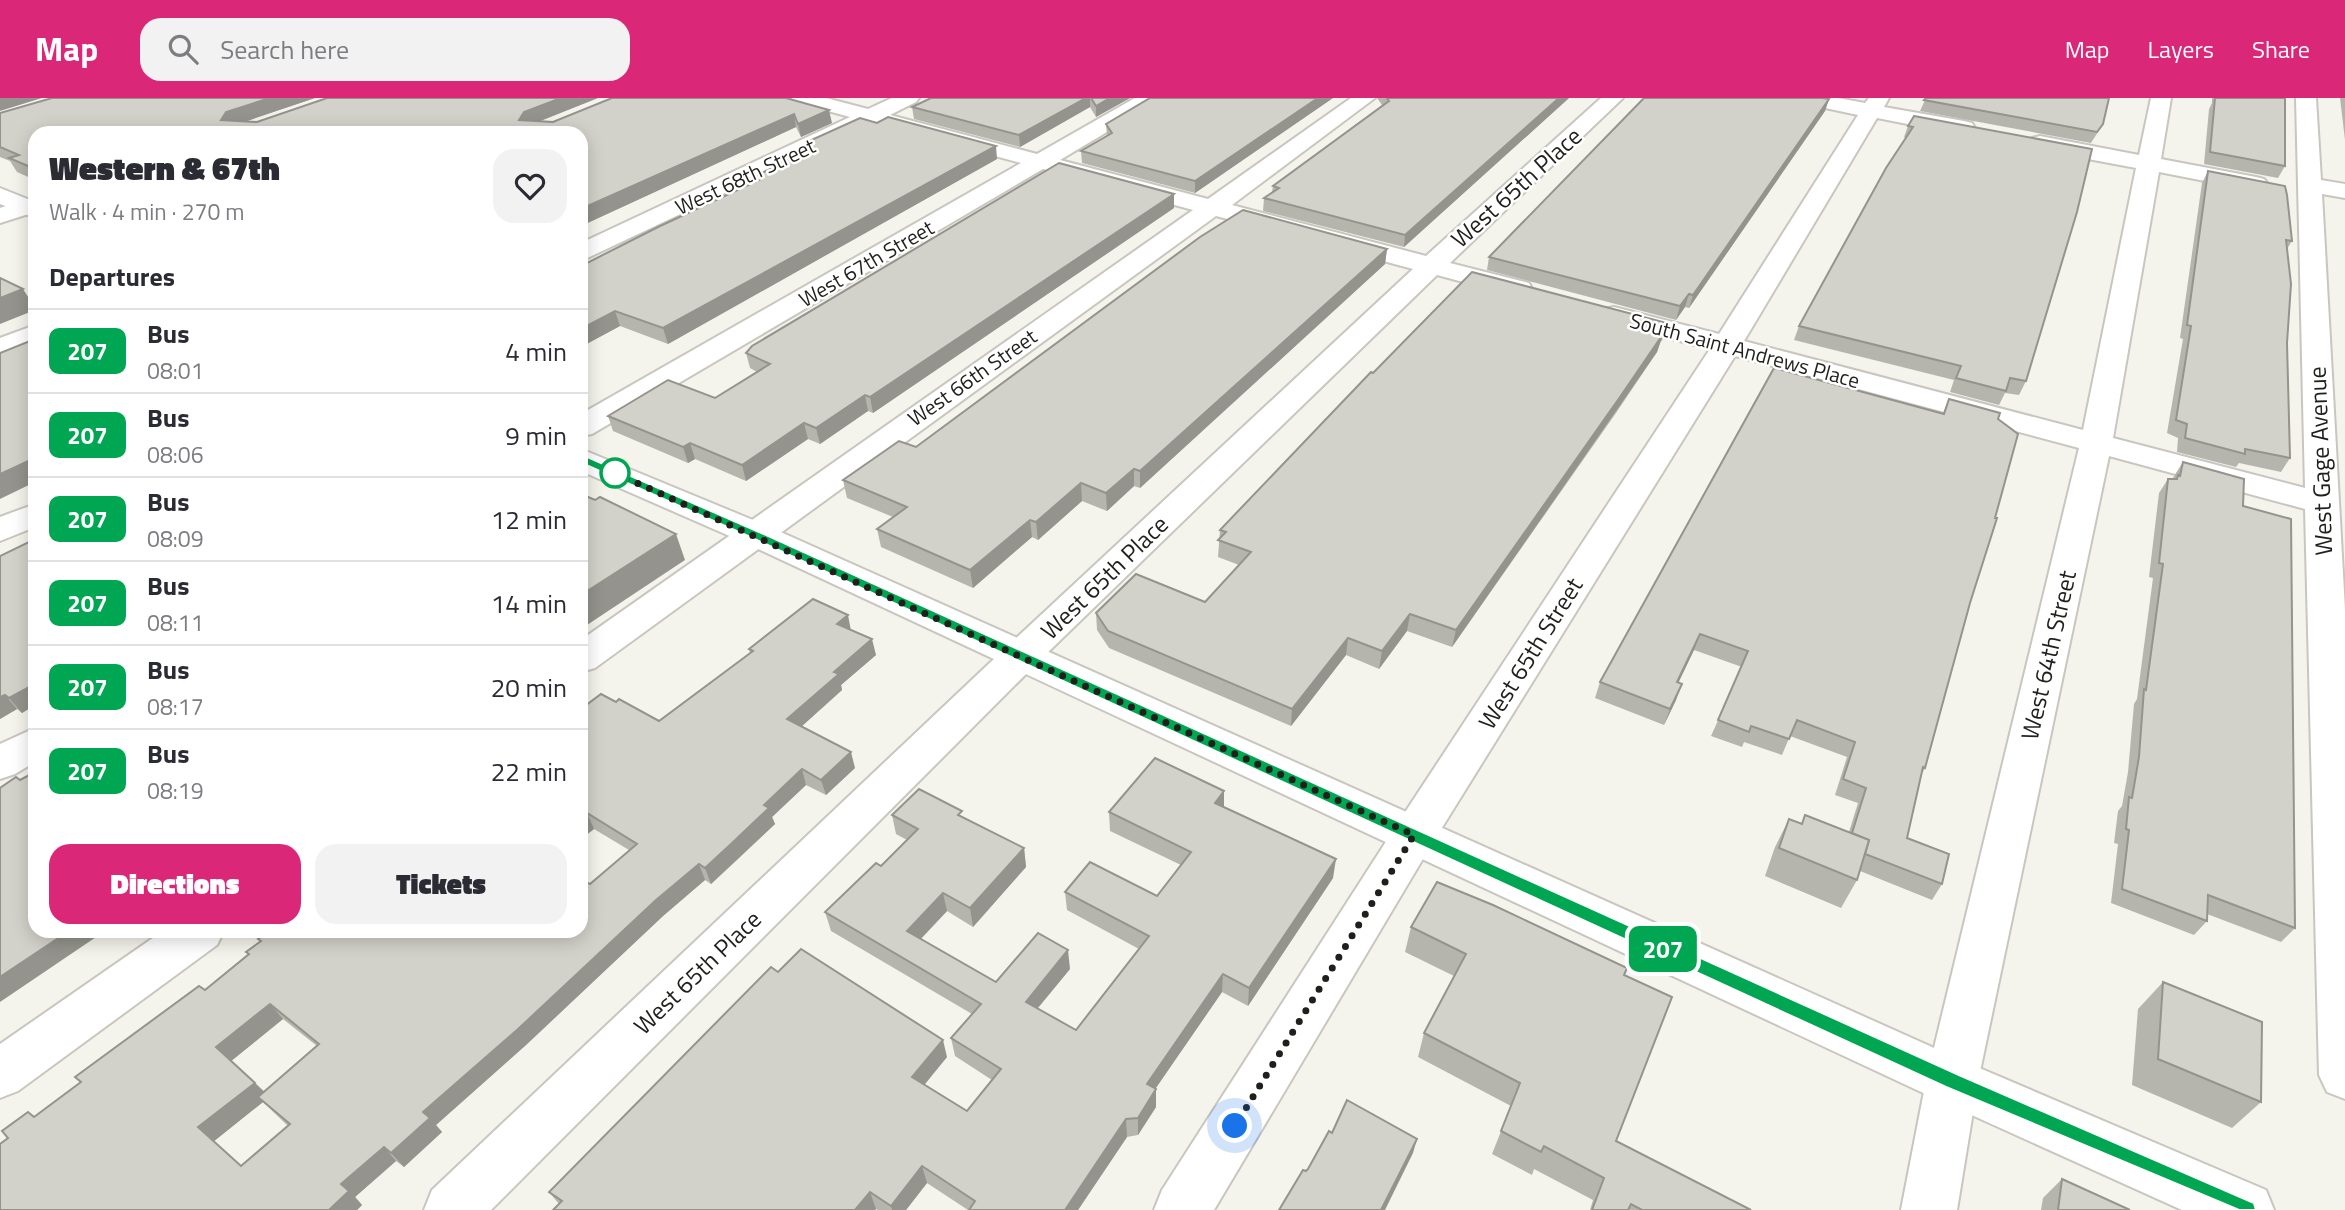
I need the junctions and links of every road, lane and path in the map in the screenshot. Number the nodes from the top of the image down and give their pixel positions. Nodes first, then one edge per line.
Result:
1 (802, 98) edge
2 (909, 98) edge
3 (1150, 98) edge
4 (1365, 98) edge
5 (1613, 98) edge
6 (1804, 98) edge
7 (2161, 98) edge
8 (2306, 98) edge
9 (1875, 104) edge
10 (871, 117) junction
11 (1990, 134) edge
12 (2017, 138) edge
13 (1041, 162) junction
14 (2149, 164) junction
15 (2321, 190) edge
16 (0, 195) edge
17 (28, 206) edge
18 (28, 208) edge
19 (1210, 208) junction
20 (0, 216) edge
21 (588, 250) edge
22 (1429, 266) junction
23 (1537, 294) edge
24 (1591, 309) edge
25 (28, 337) edge
26 (1727, 345) junction
27 (0, 348) edge
28 (588, 422) edge
29 (2096, 443) junction
30 (2332, 444) edge
31 (588, 462) edge
32 (2322, 503) junction
33 (28, 517) edge
34 (0, 530) edge
35 (753, 533) junction
36 (588, 654) edge
37 (1021, 656) junction
38 (28, 747) edge
39 (0, 763) edge
40 (1414, 835) junction
41 (190, 938) edge
42 (2343, 985) edge
43 (0, 1074) edge
44 (2345, 1076) edge
45 (1952, 1081) junction
46 (452, 1210) edge
47 (1182, 1210) edge
48 (1929, 1210) edge
49 (2246, 1210) edge

1 - 10 street
2 - 10 street, West 68th Street
3 - 13 street, West 67th Street
4 - 19 street, West 66th Street
5 - 22 street, West 65th Place
6 - 9 street
7 - 14 street, West 64th Street
8 - 15 street, West Gage Avenue
9 - 11 street
9 - 26 street, West 65th Street
10 - 13 street
10 - 21 street, West 68th Street
12 - 14 street
13 - 19 street
13 - 28 street, West 67th Street
14 - 15 street
14 - 29 street, West 64th Street
15 - 30 street, West Gage Avenue
16 - 17 street
18 - 20 street
19 - 22 street
19 - 35 street, West 66th Street
22 - 23 street
22 - 37 street, West 65th Place
24 - 26 street, South Saint Andrews Place
25 - 27 street
26 - 29 street, South Saint Andrews Place
26 - 40 street, West 65th Street
29 - 32 street, South Saint Andrews Place
29 - 45 street, West 64th Street
30 - 32 street, West Gage Avenue
31 - 35 street
32 - 42 street, West Gage Avenue
33 - 34 street
35 - 36 street, West 66th Street
35 - 37 street
37 - 40 street
37 - 46 street, West 65th Place
38 - 39 street
40 - 45 street
40 - 47 street, West 65th Street
41 - 43 street
42 - 44 street, West Gage Avenue
45 - 48 street, West 64th Street
45 - 49 street

